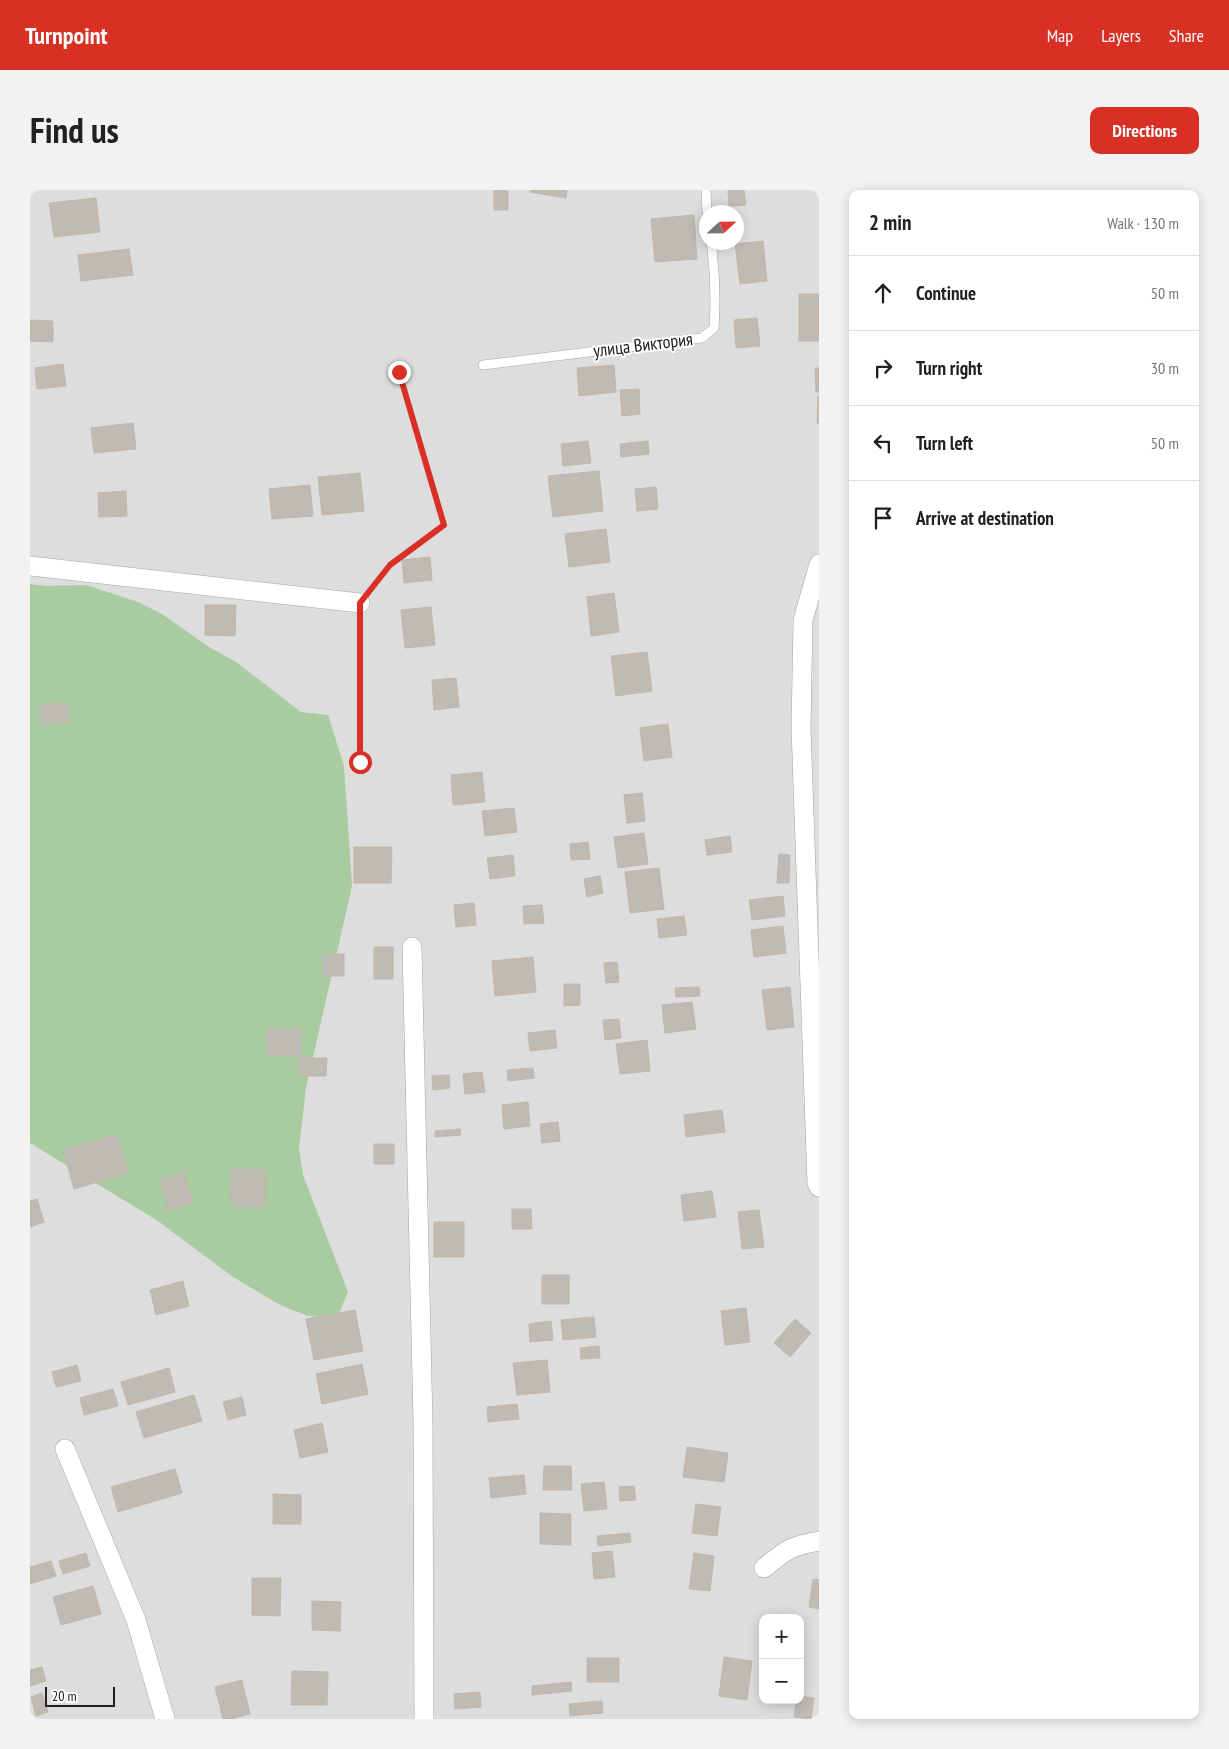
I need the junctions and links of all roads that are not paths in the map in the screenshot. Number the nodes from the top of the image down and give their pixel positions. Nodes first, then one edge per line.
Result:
1 (706, 190) edge
2 (707, 205) edge
3 (712, 250) edge
4 (483, 365) dead end
5 (819, 564) edge
6 (30, 566) edge
7 (360, 603) road end
8 (412, 947) dead end
9 (819, 1187) edge
10 (65, 1449) dead end
11 (819, 1541) edge
12 (764, 1568) dead end
13 (165, 1719) edge
14 (424, 1719) edge

1 - 2 lane
3 - 4 lane, улица Виктория
5 - 9 street
6 - 7 street
8 - 14 street
10 - 13 street
11 - 12 street

